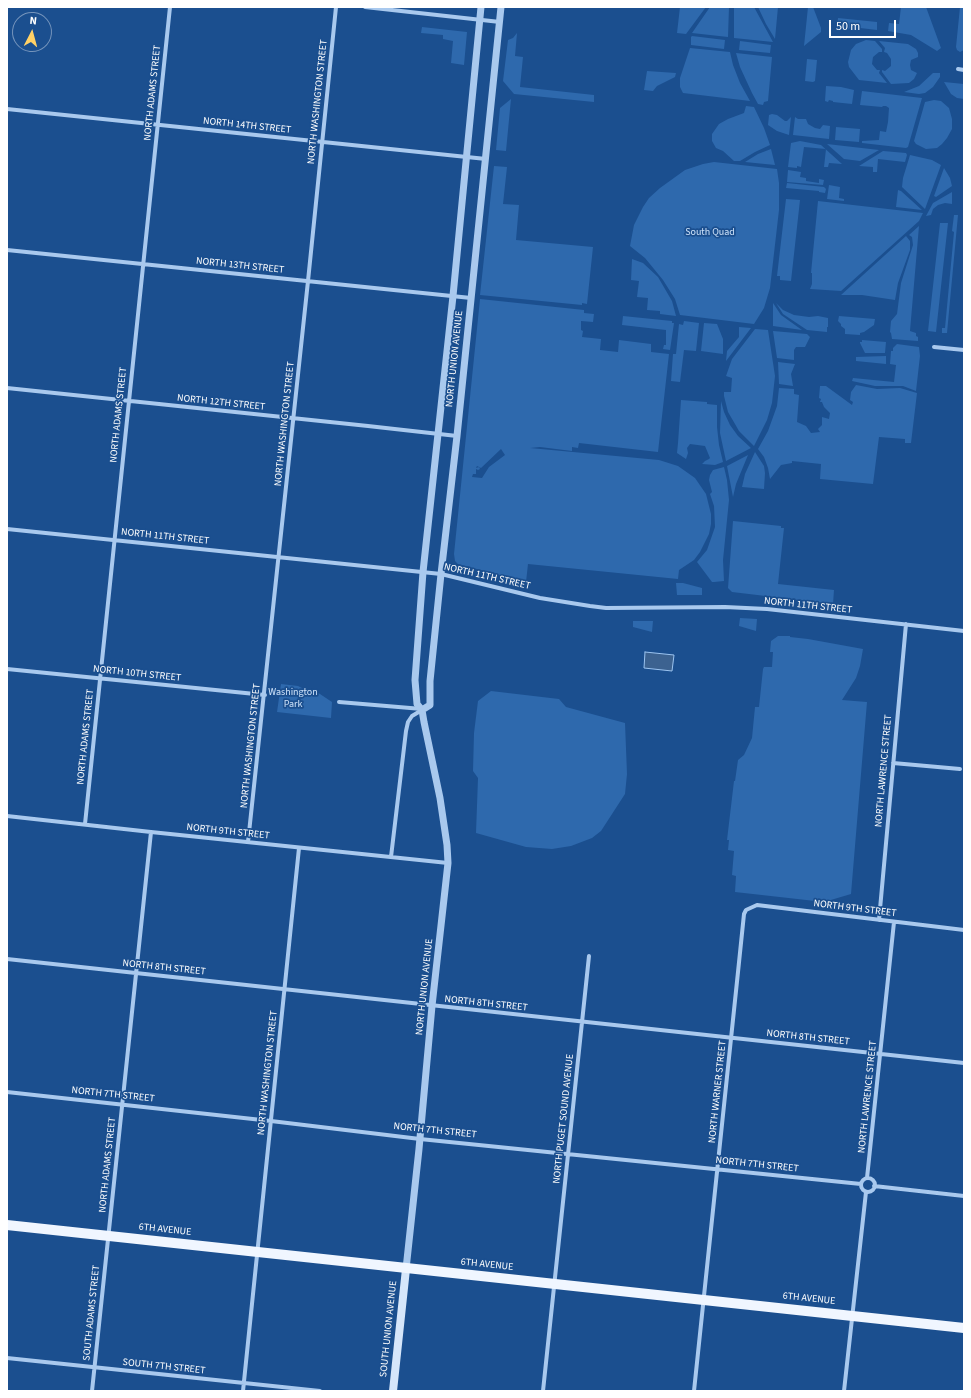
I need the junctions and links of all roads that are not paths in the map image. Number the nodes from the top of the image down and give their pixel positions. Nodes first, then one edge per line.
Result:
1 (170, 7) edge
2 (336, 7) edge
3 (365, 7) edge
4 (481, 7) edge
5 (501, 7) edge
6 (480, 20) junction
7 (500, 22) junction
8 (958, 69) dead end
9 (964, 70) edge
10 (7, 109) edge
11 (158, 125) junction
12 (322, 142) junction
13 (466, 157) junction
14 (486, 159) junction
15 (7, 250) edge
16 (143, 264) junction
17 (308, 281) junction
18 (453, 296) junction
19 (471, 298) junction
20 (934, 347) dead end
21 (964, 350) edge
22 (7, 388) edge
23 (129, 401) junction
24 (294, 418) junction
25 (438, 435) junction
26 (457, 436) junction
27 (7, 529) edge
28 (115, 540) junction
29 (279, 556) junction
30 (423, 572) junction
31 (440, 574) junction
32 (906, 624) junction
33 (964, 632) edge
34 (7, 669) edge
35 (100, 679) junction
36 (265, 695) junction
37 (339, 702) dead end
38 (422, 710) junction
39 (893, 763) junction
40 (960, 770) dead end
41 (7, 816) edge
42 (85, 824) junction
43 (150, 832) junction
44 (248, 842) junction
45 (299, 848) junction
46 (391, 857) junction
47 (448, 863) junction
48 (746, 910) joint
49 (879, 920) junction
50 (894, 922) junction
51 (964, 930) edge
52 (589, 956) dead end
53 (7, 959) edge
54 (136, 973) junction
55 (285, 990) junction
56 (432, 1006) junction
57 (582, 1023) junction
58 (732, 1038) junction
59 (880, 1054) junction
60 (964, 1063) edge
61 (7, 1092) edge
62 (122, 1104) junction
63 (271, 1121) junction
64 (420, 1139) junction
65 (568, 1153) junction
66 (718, 1170) junction
67 (867, 1178) junction
68 (861, 1184) junction
69 (874, 1186) junction
70 (866, 1192) junction
71 (964, 1196) edge
72 (7, 1225) edge
73 (108, 1236) junction
74 (257, 1253) junction
75 (406, 1269) junction
76 (554, 1284) junction
77 (704, 1300) junction
78 (852, 1316) junction
79 (964, 1328) edge
80 (7, 1358) edge
81 (95, 1367) junction
82 (244, 1383) junction
83 (92, 1391) edge
84 (243, 1391) edge
85 (320, 1391) edge
86 (393, 1391) edge
87 (543, 1391) edge
88 (694, 1391) edge
89 (844, 1391) edge

1 - 11 street, NORTH ADAMS STREET
2 - 12 street, NORTH WASHINGTON STREET
3 - 6 street
4 - 6 street, NORTH UNION AVENUE
5 - 7 street, NORTH UNION AVENUE
6 - 7 street
6 - 13 street, NORTH UNION AVENUE
7 - 14 street, NORTH UNION AVENUE
8 - 9 street
10 - 11 street, NORTH 14TH STREET
11 - 12 street, NORTH 14TH STREET
11 - 16 street, NORTH ADAMS STREET
12 - 13 street, NORTH 14TH STREET
12 - 17 street, NORTH WASHINGTON STREET
13 - 14 street, NORTH 14TH STREET
13 - 18 street, NORTH UNION AVENUE
14 - 19 street, NORTH UNION AVENUE
15 - 16 street, NORTH 13TH STREET
16 - 17 street, NORTH 13TH STREET
16 - 23 street, NORTH ADAMS STREET
17 - 18 street, NORTH 13TH STREET
17 - 24 street, NORTH WASHINGTON STREET
18 - 19 street, NORTH 13TH STREET
18 - 25 street, NORTH UNION AVENUE
19 - 26 street, NORTH UNION AVENUE
20 - 21 street
22 - 23 street, NORTH 12TH STREET
23 - 24 street, NORTH 12TH STREET
23 - 28 street, NORTH ADAMS STREET
24 - 25 street, NORTH 12TH STREET
24 - 29 street, NORTH WASHINGTON STREET
25 - 26 street, NORTH 12TH STREET
25 - 30 street, NORTH UNION AVENUE
26 - 31 street, NORTH UNION AVENUE
27 - 28 street, NORTH 11TH STREET
28 - 29 street, NORTH 11TH STREET
28 - 35 street, NORTH ADAMS STREET
29 - 30 street, NORTH 11TH STREET
29 - 36 street, NORTH WASHINGTON STREET
30 - 31 street, NORTH 11TH STREET
30 - 38 street, NORTH UNION AVENUE
31 - 32 street, NORTH 11TH STREET
31 - 38 street, NORTH UNION AVENUE
32 - 33 street, NORTH 11TH STREET
32 - 39 street, NORTH LAWRENCE STREET
34 - 35 street, NORTH 10TH STREET
35 - 36 street, NORTH 10TH STREET
35 - 42 street, NORTH ADAMS STREET
36 - 44 street, NORTH WASHINGTON STREET
37 - 38 street
38 - 46 street, NORTH UNION AVENUE
38 - 47 street, NORTH UNION AVENUE
39 - 40 street
39 - 49 street, NORTH LAWRENCE STREET
41 - 42 street, NORTH 9TH STREET
42 - 43 street, NORTH 9TH STREET
43 - 44 street, NORTH 9TH STREET
43 - 54 street, NORTH ADAMS STREET
44 - 45 street, NORTH 9TH STREET
45 - 46 street, NORTH 9TH STREET
45 - 55 street, NORTH WASHINGTON STREET
46 - 47 street, NORTH 9TH STREET
47 - 56 street, NORTH UNION AVENUE
48 - 49 street, NORTH 9TH STREET
48 - 58 street, NORTH WARNER STREET
49 - 50 street, NORTH 9TH STREET
50 - 51 street, NORTH 9TH STREET
50 - 59 street, NORTH LAWRENCE STREET
52 - 57 street, NORTH PUGET SOUND AVENUE
53 - 54 street, NORTH 8TH STREET
54 - 55 street, NORTH 8TH STREET
54 - 62 street, NORTH ADAMS STREET
55 - 56 street, NORTH 8TH STREET
55 - 63 street, NORTH WASHINGTON STREET
56 - 57 street, NORTH 8TH STREET
56 - 64 street, NORTH UNION AVENUE
57 - 58 street, NORTH 8TH STREET
57 - 65 street, NORTH PUGET SOUND AVENUE
58 - 59 street, NORTH 8TH STREET
58 - 66 street, NORTH WARNER STREET
59 - 60 street, NORTH 8TH STREET
59 - 67 street, NORTH LAWRENCE STREET
61 - 62 street, NORTH 7TH STREET
62 - 63 street, NORTH 7TH STREET
62 - 73 street, NORTH ADAMS STREET
63 - 64 street, NORTH 7TH STREET
63 - 74 street, NORTH WASHINGTON STREET
64 - 65 street, NORTH 7TH STREET
64 - 75 street, NORTH UNION AVENUE
65 - 66 street, NORTH 7TH STREET
65 - 76 street, NORTH PUGET SOUND AVENUE
66 - 68 street, NORTH 7TH STREET
66 - 77 street, NORTH WARNER STREET
67 - 68 street
67 - 69 street
68 - 70 street
69 - 70 street
69 - 71 street
70 - 78 street
72 - 73 main road, 6TH AVENUE
73 - 74 main road, 6TH AVENUE
73 - 81 street, SOUTH ADAMS STREET
74 - 75 main road, 6TH AVENUE
74 - 82 street, NORTH WASHINGTON STREET
75 - 76 main road, 6TH AVENUE
75 - 86 main road, SOUTH UNION AVENUE
76 - 77 main road, 6TH AVENUE
76 - 87 street, NORTH PUGET SOUND AVENUE
77 - 78 main road, 6TH AVENUE
77 - 88 street, NORTH WARNER STREET
78 - 79 main road, 6TH AVENUE
78 - 89 street
80 - 81 street, SOUTH 7TH STREET
81 - 82 street, SOUTH 7TH STREET
81 - 83 street, SOUTH ADAMS STREET
82 - 84 street, NORTH WASHINGTON STREET
82 - 85 street, SOUTH 7TH STREET

